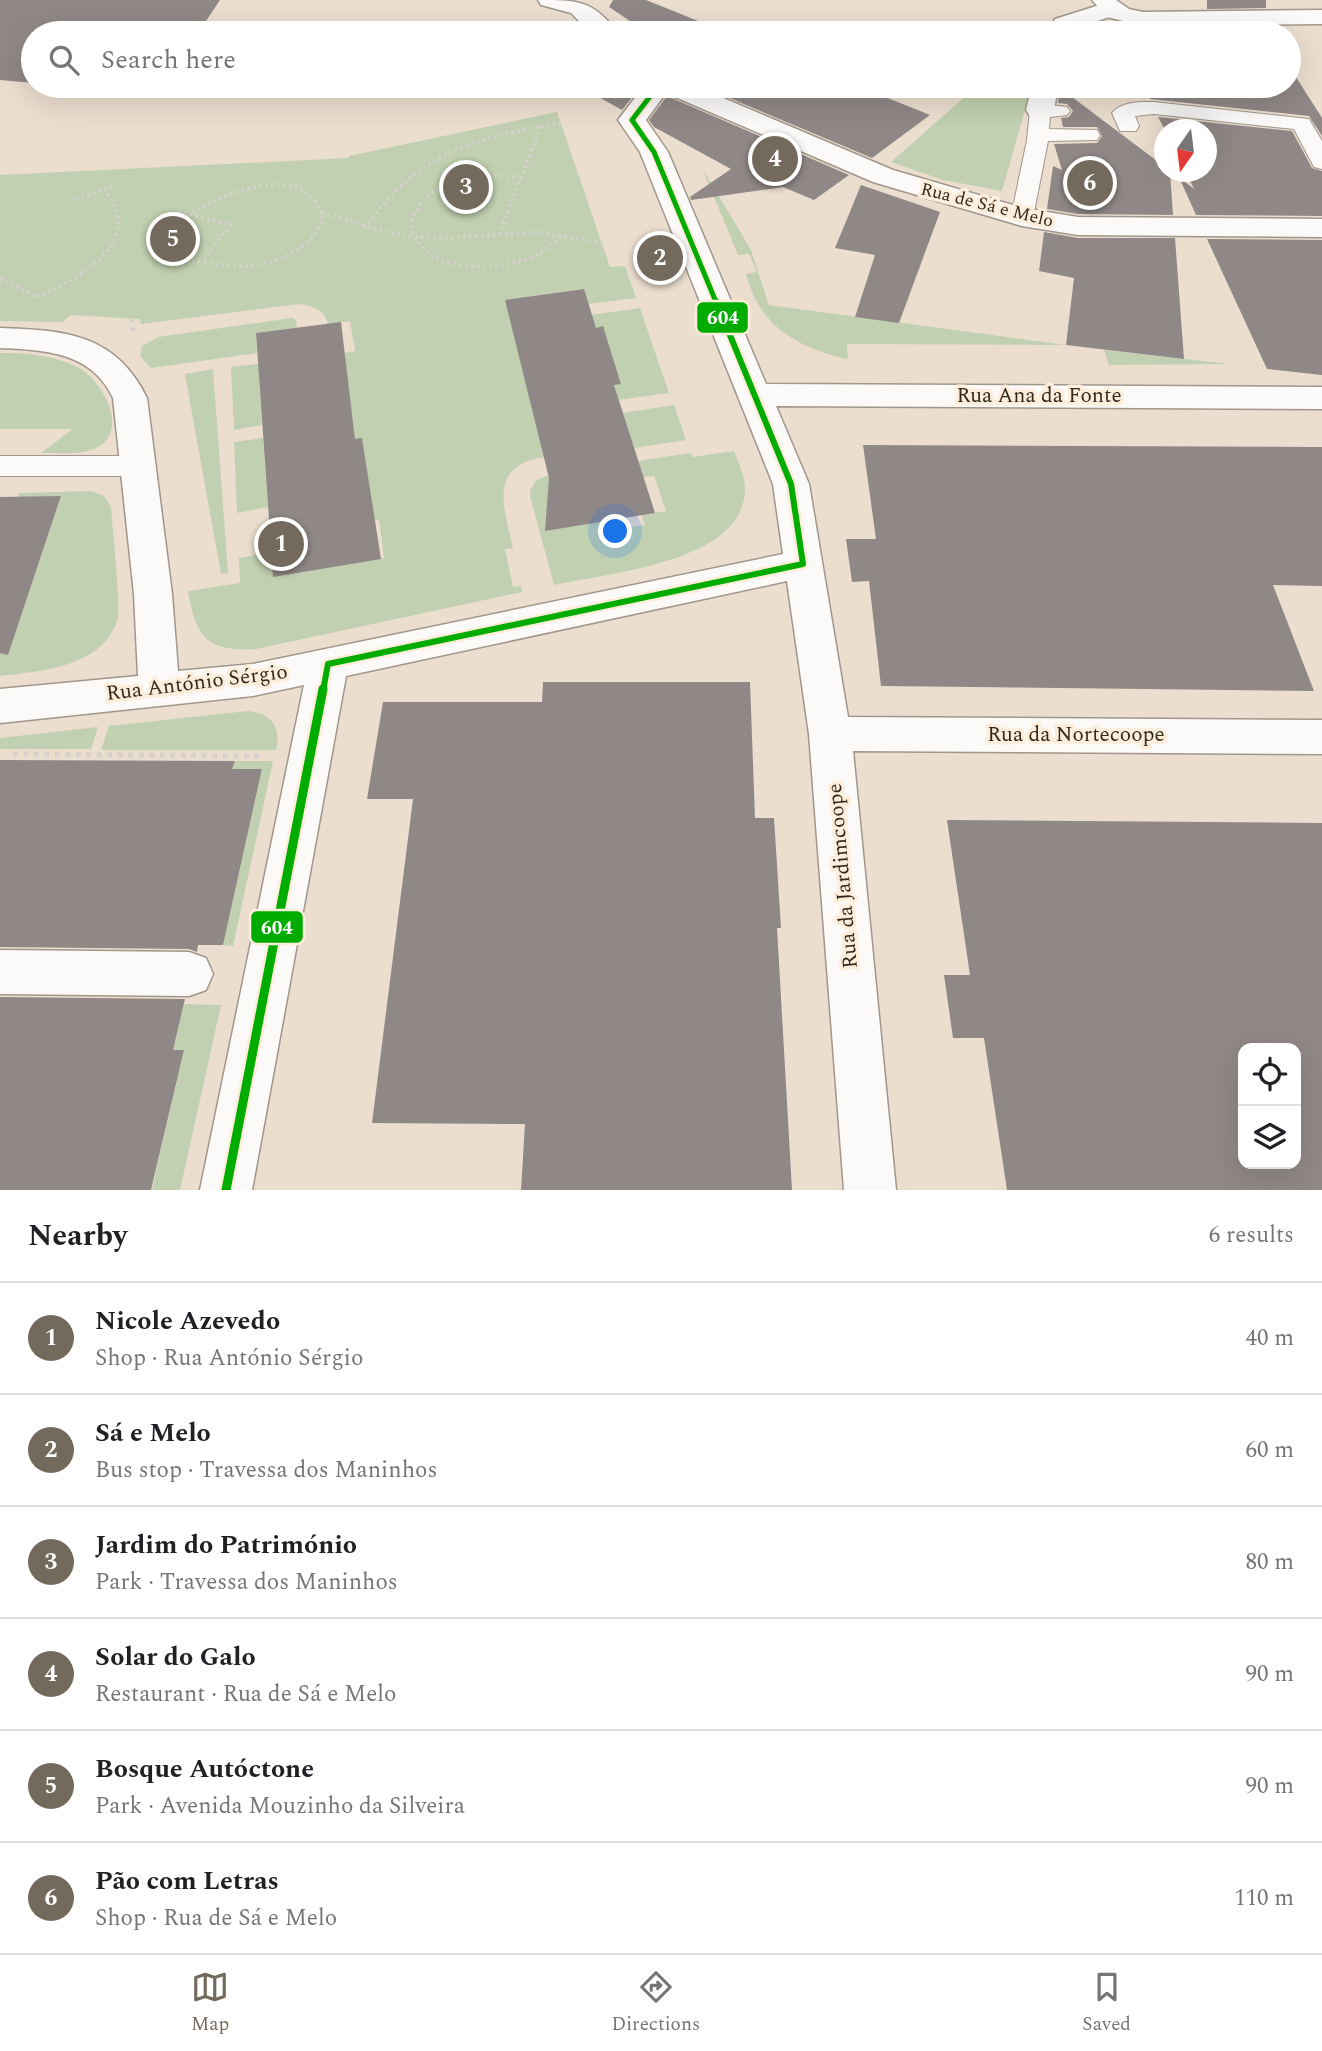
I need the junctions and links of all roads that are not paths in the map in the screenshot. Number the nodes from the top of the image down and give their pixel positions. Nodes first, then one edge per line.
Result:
1 (551, 0) edge
2 (578, 4) edge
3 (1107, 5) edge
4 (1322, 17) edge
5 (594, 21) edge
6 (1071, 21) edge
7 (649, 98) edge
8 (701, 98) edge
9 (1043, 115) edge
10 (1128, 126) dead end
11 (1083, 131) dead end
12 (1322, 162) edge
13 (1022, 217) junction
14 (1322, 228) edge
15 (0, 338) edge
16 (755, 395) junction
17 (1322, 398) edge
18 (0, 466) edge
19 (136, 466) junction
20 (803, 564) junction
21 (328, 664) junction
22 (159, 689) junction
23 (0, 706) edge
24 (830, 734) junction
25 (1322, 737) edge
26 (0, 972) edge
27 (189, 974) dead end
28 (226, 1190) edge
29 (870, 1190) edge

1 - 2 street
2 - 5 street
3 - 4 street
3 - 6 street
7 - 16 street, Rua da Jardimcoope
8 - 13 street, Rua de Sá e Melo
9 - 11 lane
9 - 13 lane
10 - 12 lane
13 - 14 street, Rua de Sá e Melo
15 - 19 street
16 - 17 street, Rua Ana da Fonte
16 - 20 street, Rua da Jardimcoope
18 - 19 lane
19 - 22 street
20 - 21 street, Rua António Sérgio
20 - 24 street, Rua da Jardimcoope
21 - 22 street, Rua António Sérgio
21 - 28 street
22 - 23 street, Rua António Sérgio
24 - 25 street, Rua da Nortecoope
24 - 29 street, Rua da Jardimcoope
26 - 27 street

